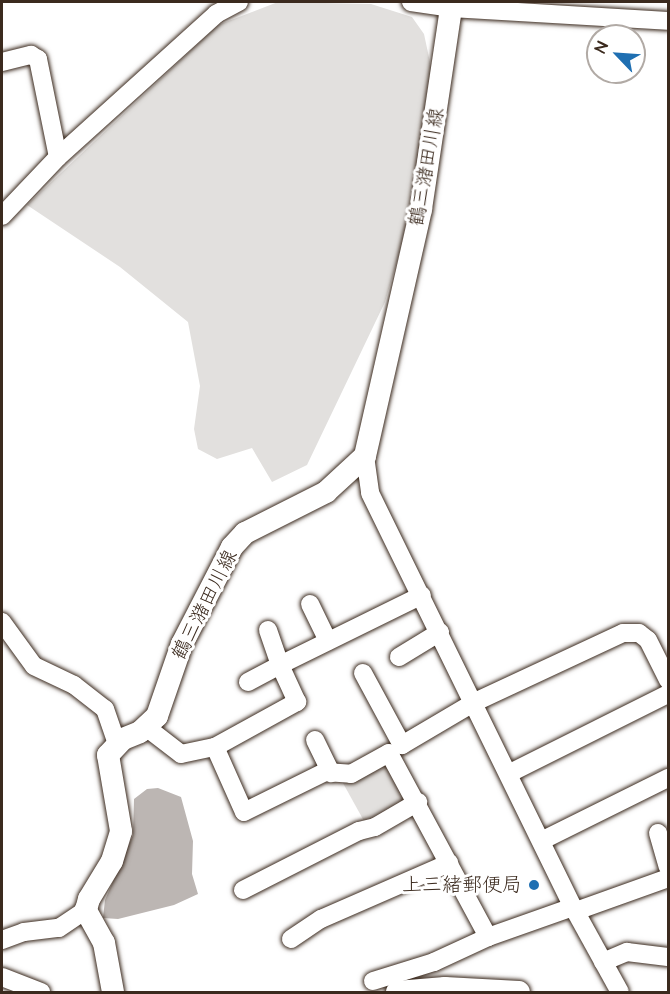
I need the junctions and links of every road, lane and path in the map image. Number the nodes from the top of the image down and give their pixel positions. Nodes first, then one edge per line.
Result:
1 (239, 2) edge
2 (417, 2) edge
3 (452, 5) edge
4 (669, 21) edge
5 (2, 62) edge
6 (58, 157) junction
7 (2, 216) edge
8 (365, 456) junction
9 (422, 595) junction
10 (310, 604) dead end
11 (2, 622) edge
12 (268, 630) dead end
13 (440, 632) junction
14 (328, 641) junction
15 (399, 657) dead end
16 (280, 665) junction
17 (363, 673) dead end
18 (669, 680) edge
19 (248, 682) dead end
20 (669, 694) edge
21 (475, 702) junction
22 (146, 727) junction
23 (315, 740) dead end
24 (117, 744) junction
25 (215, 747) junction
26 (331, 773) junction
27 (510, 773) junction
28 (669, 778) edge
29 (418, 802) junction
30 (658, 833) dead end
31 (543, 840) junction
32 (449, 863) junction
33 (669, 867) edge
34 (669, 878) edge
35 (243, 890) dead end
36 (86, 909) junction
37 (575, 909) junction
38 (488, 937) junction
39 (291, 939) dead end
40 (2, 940) edge
41 (669, 957) edge
42 (603, 962) junction
43 (2, 977) edge
44 (372, 981) dead end
45 (112, 992) edge
46 (41, 993) edge
47 (397, 993) edge
48 (519, 993) edge
49 (620, 993) edge

1 - 6 street
2 - 3 street
3 - 4 street
3 - 8 main road, 鶴三潴田川線
5 - 6 street
6 - 7 street
8 - 9 street
8 - 22 main road, 鶴三潴田川線
9 - 13 street
9 - 14 street
10 - 14 street
11 - 24 street
12 - 16 street
13 - 15 street
13 - 21 street
14 - 16 street
16 - 19 street
16 - 25 street
17 - 21 street
18 - 21 street
20 - 27 street
21 - 27 street
22 - 24 main road, 鶴三潴田川線
22 - 25 street
23 - 26 street
24 - 36 main road
25 - 26 street
26 - 29 street
27 - 31 street
28 - 31 street
29 - 32 street
29 - 35 street
30 - 33 street
31 - 37 street
32 - 38 street
32 - 39 street
34 - 37 street
36 - 40 street
36 - 45 main road
37 - 38 street
37 - 42 street
38 - 44 street
41 - 42 street
42 - 49 street
43 - 46 street
47 - 48 main road

